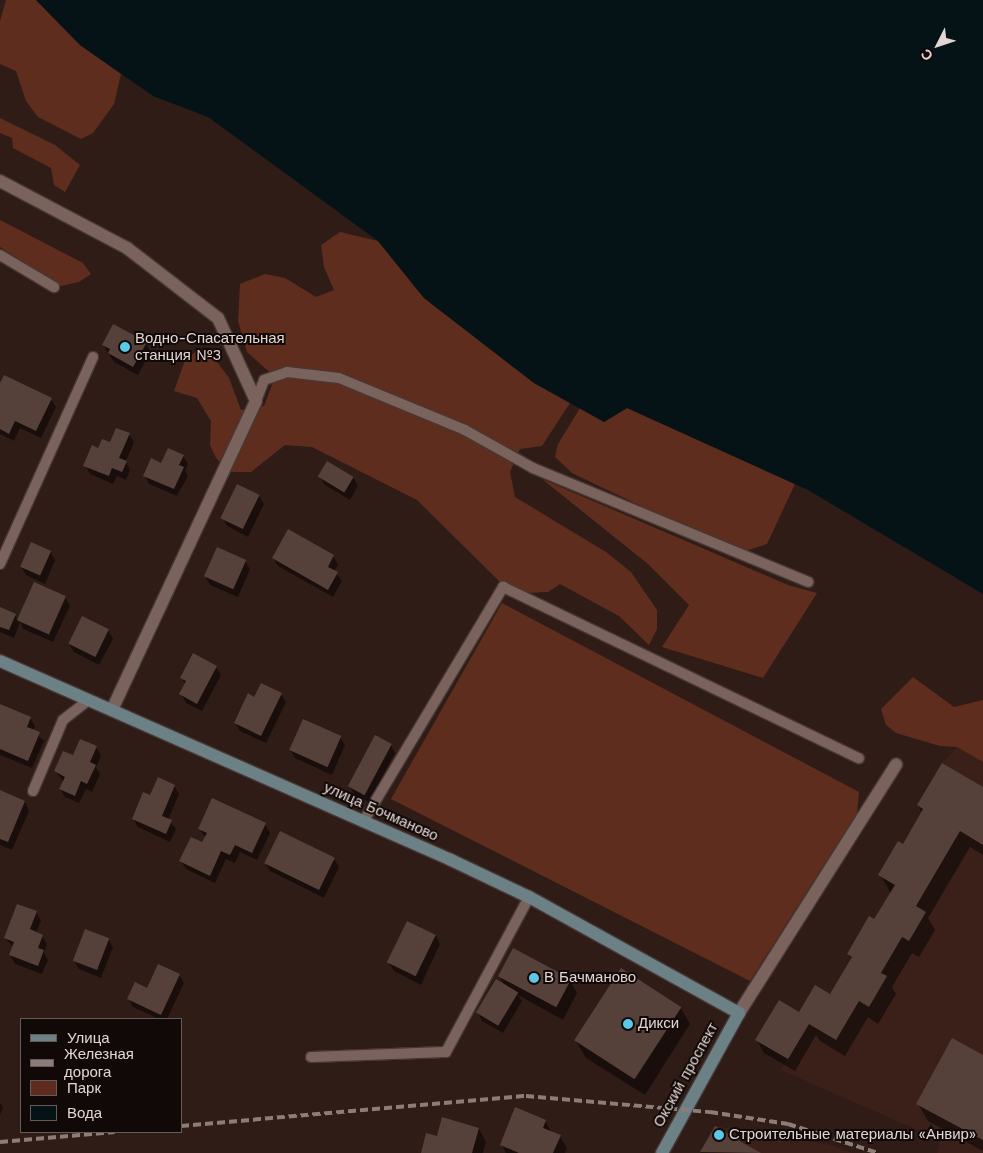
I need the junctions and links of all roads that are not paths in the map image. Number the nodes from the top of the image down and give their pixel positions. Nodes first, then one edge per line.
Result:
1 (0, 181) edge
2 (0, 254) edge
3 (54, 287) dead end
4 (92, 357) dead end
5 (256, 401) junction
6 (0, 564) edge
7 (808, 582) dead end
8 (0, 661) edge
9 (89, 700) junction
10 (112, 710) junction
11 (859, 758) dead end
12 (896, 765) dead end
13 (32, 791) dead end
14 (363, 822) junction
15 (529, 897) junction
16 (740, 1013) junction
17 (310, 1057) dead end
18 (662, 1153) edge

1 - 5 street
2 - 3 lane
4 - 6 lane
5 - 7 lane
5 - 10 street
8 - 9 main road, улица Бочманово
9 - 10 main road, улица Бочманово
9 - 13 lane
10 - 14 main road, улица Бочманово
11 - 14 lane
12 - 16 street
14 - 15 main road, улица Бочманово
15 - 16 main road, улица Бочманово
15 - 17 lane
16 - 18 main road, Окский проспект

